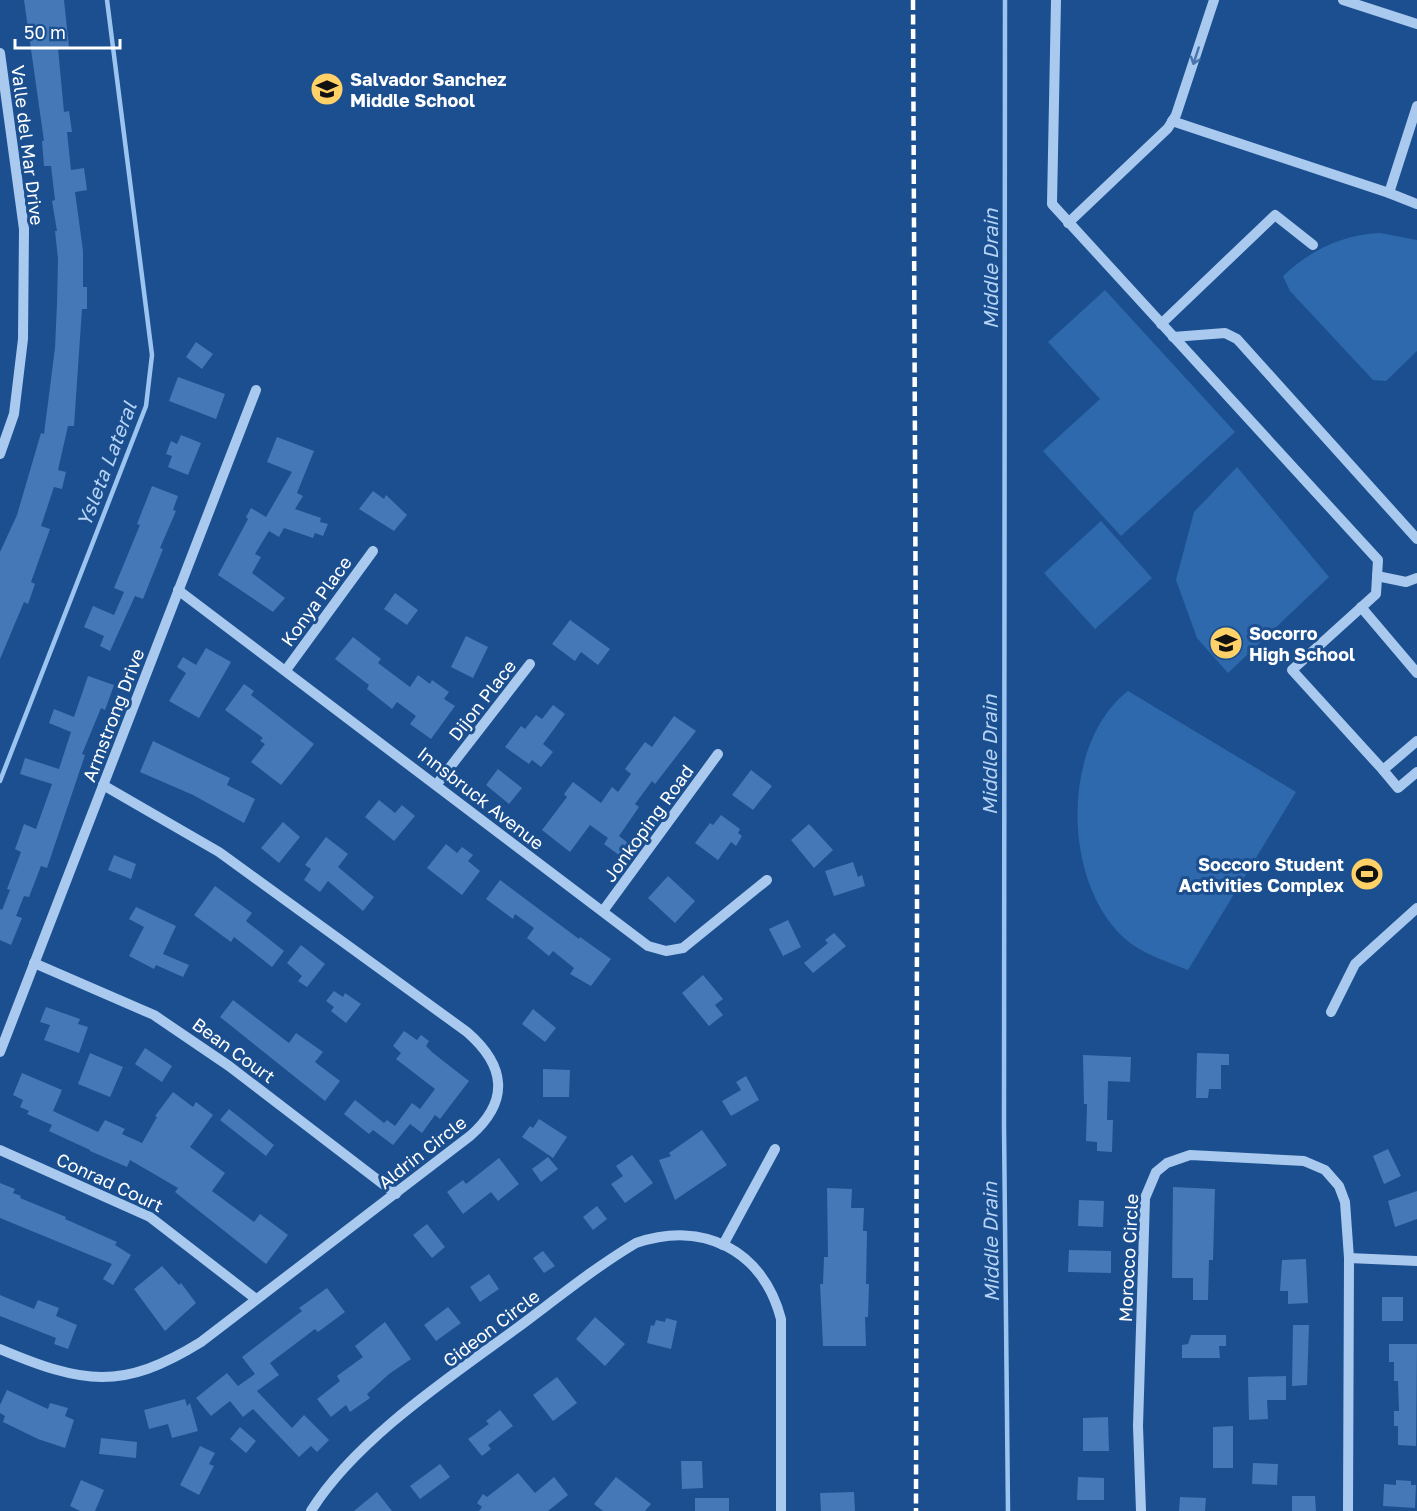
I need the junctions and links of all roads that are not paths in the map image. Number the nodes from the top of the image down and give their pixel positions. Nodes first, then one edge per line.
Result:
1 (1056, 0) edge
2 (1214, 0) edge
3 (1343, 0) edge
4 (1417, 24) edge
5 (0, 53) edge
6 (1416, 111) edge
7 (1172, 121) junction
8 (1389, 192) junction
9 (1417, 204) edge
10 (1068, 223) junction
11 (1313, 245) dead end
12 (1161, 324) junction
13 (1173, 337) junction
14 (256, 390) dead end
15 (0, 454) edge
16 (1417, 539) edge
17 (373, 551) dead end
18 (1377, 576) junction
19 (1417, 578) edge
20 (178, 590) junction
21 (1362, 607) junction
22 (530, 664) dead end
23 (286, 670) junction
24 (1417, 673) edge
25 (1417, 741) edge
26 (718, 754) dead end
27 (1383, 770) junction
28 (1417, 772) edge
29 (437, 784) junction
30 (103, 785) junction
31 (767, 880) dead end
32 (1417, 908) edge
33 (603, 911) junction
34 (34, 963) junction
35 (1331, 1012) dead end
36 (0, 1052) edge
37 (775, 1149) dead end
38 (0, 1150) edge
39 (396, 1194) junction
40 (723, 1245) junction
41 (1349, 1258) junction
42 (1417, 1261) edge
43 (256, 1299) junction
44 (0, 1349) edge
45 (311, 1511) edge
46 (781, 1511) edge
47 (1141, 1511) edge
48 (1348, 1511) edge

1 - 10 street
2 -> 7 street
3 - 4 street
5 - 15 street, Valle del Mar Drive
6 - 8 street
7 - 8 street
7 - 10 street
8 - 9 street
10 - 12 street
11 - 12 street
12 - 13 street
13 - 16 street
13 - 18 street
14 - 20 street, Armstrong Drive
17 - 23 street, Konya Place
18 - 19 street
18 - 21 street
20 - 23 street, Innsbruck Avenue
20 - 30 street, Armstrong Drive
21 - 24 street
21 - 27 street
22 - 29 street, Dijon Place
23 - 29 street, Innsbruck Avenue
25 - 27 street
26 - 33 street, Jonkoping Road
27 - 28 street
29 - 33 street, Innsbruck Avenue
30 - 34 street, Armstrong Drive
30 - 39 street, Aldrin Circle
31 - 33 street, Innsbruck Avenue
32 - 35 street
34 - 36 street, Armstrong Drive
34 - 39 street, Bean Court
37 - 40 street
38 - 43 street, Conrad Court
39 - 43 street, Aldrin Circle
40 - 45 street, Gideon Circle
40 - 46 street, Gideon Circle
41 - 42 street
41 - 47 street, Morocco Circle
41 - 48 street, Morocco Circle
43 - 44 street, Aldrin Circle

